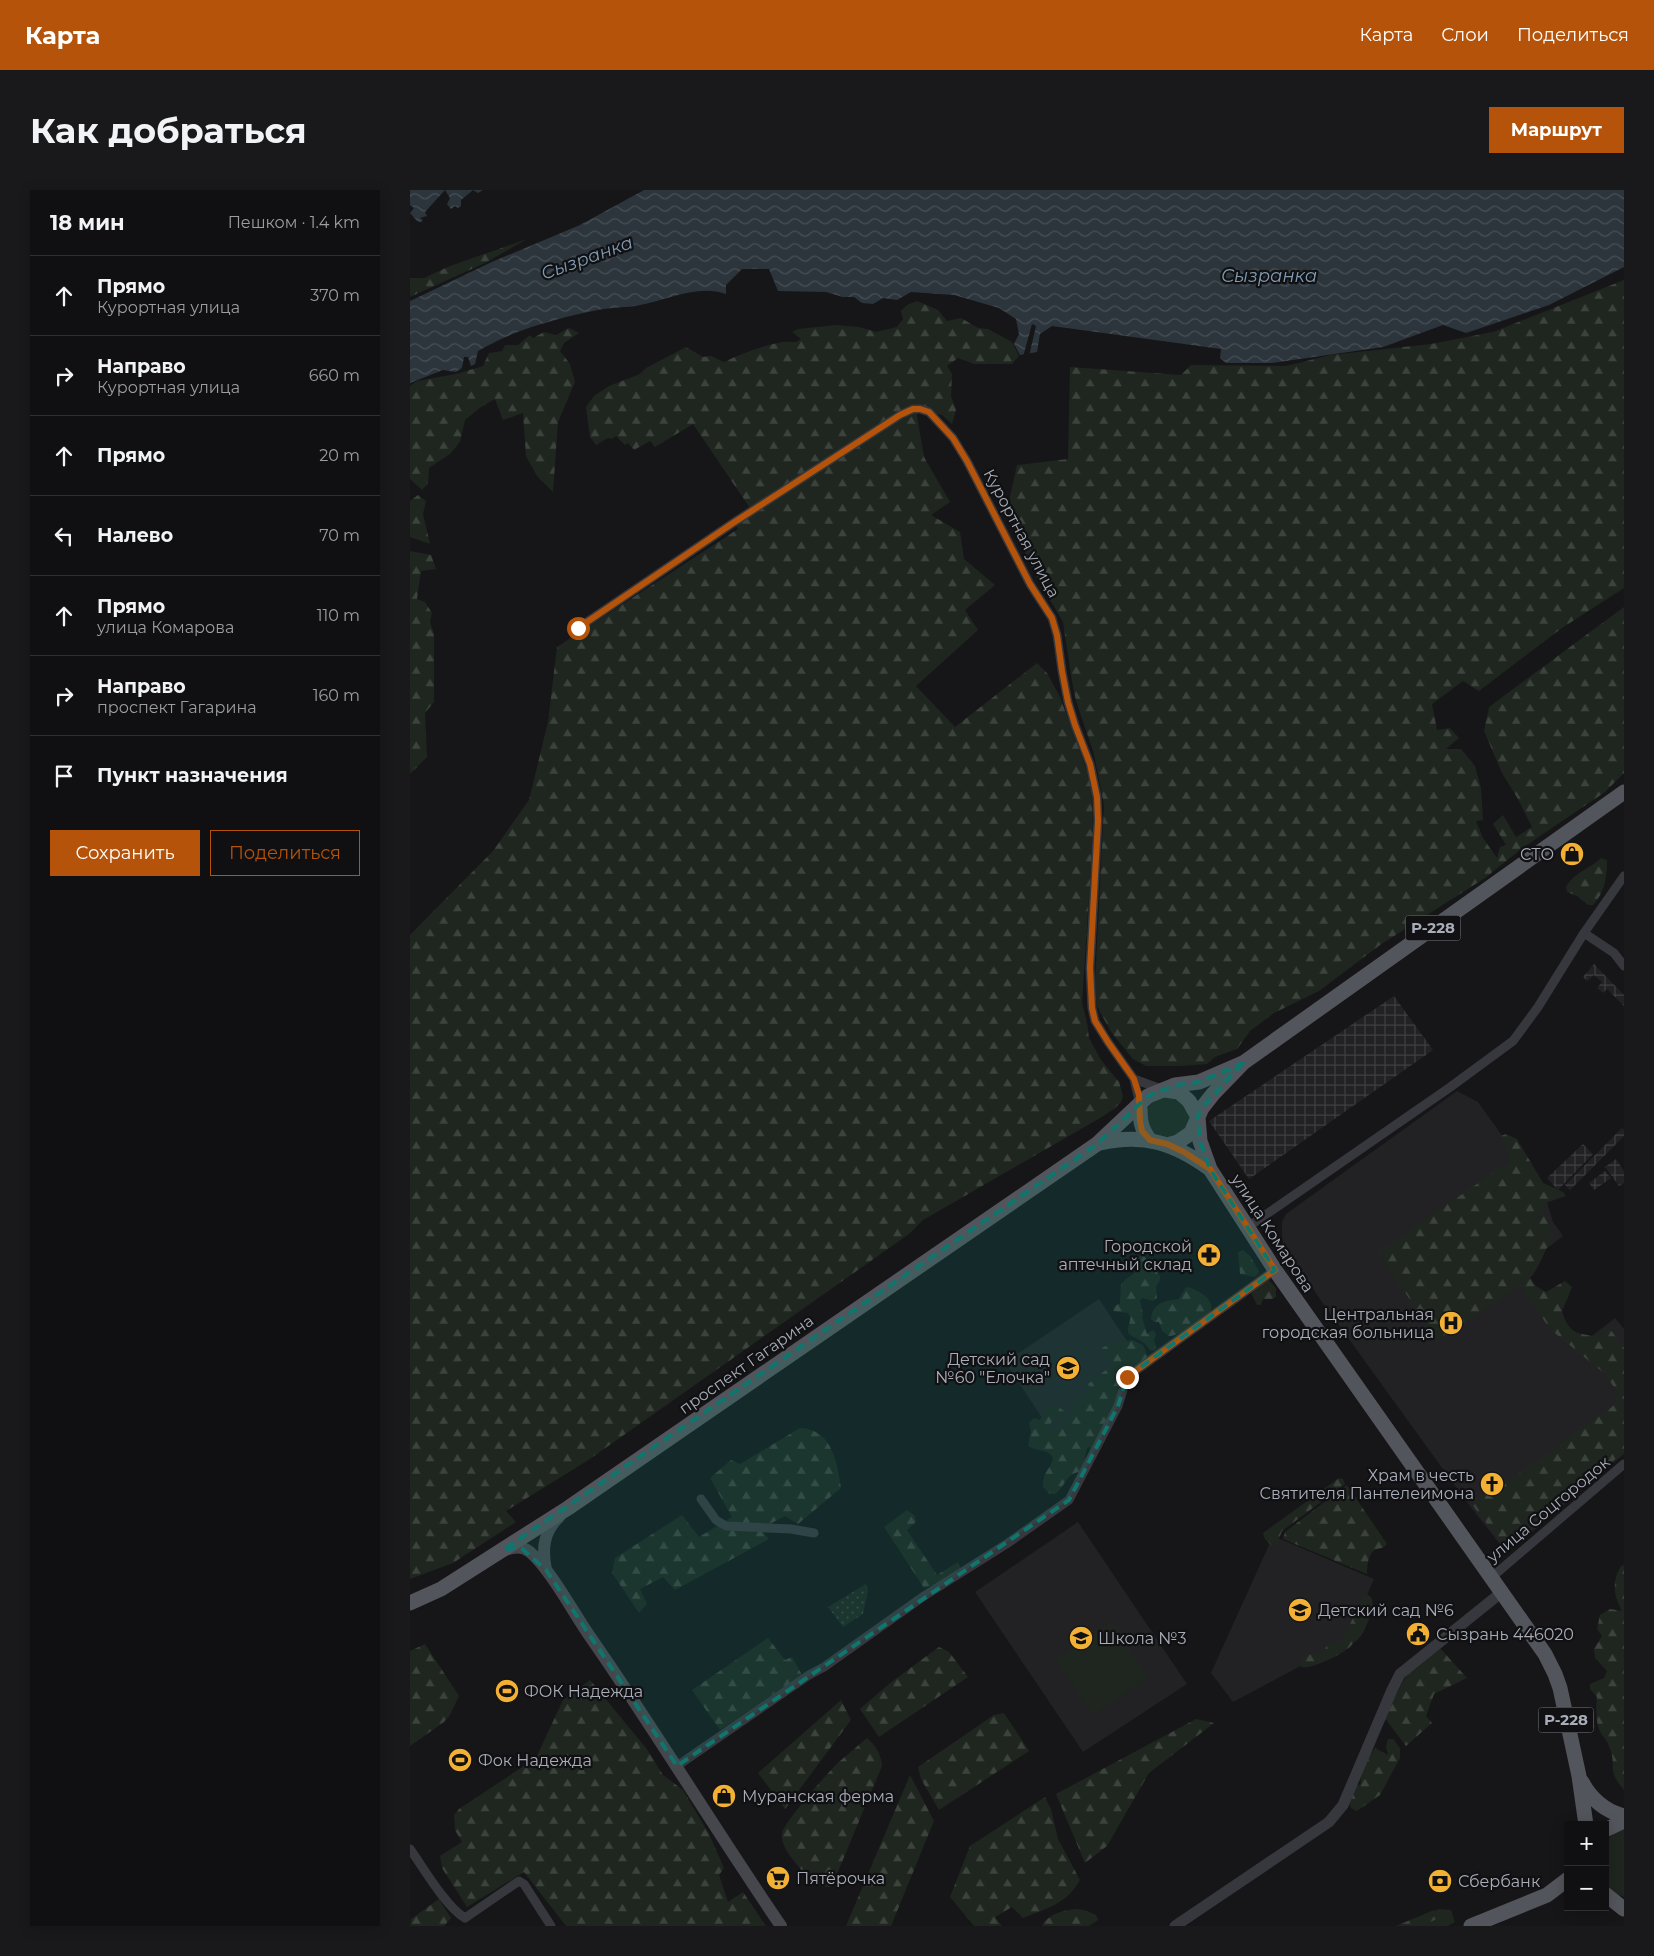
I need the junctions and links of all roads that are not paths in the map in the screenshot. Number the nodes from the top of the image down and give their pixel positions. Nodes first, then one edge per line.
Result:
1 (578, 628) dead end
2 (1624, 792) edge
3 (1624, 876) edge
4 (1584, 933) junction
5 (1624, 966) edge
6 (1243, 1063) junction
7 (1134, 1079) junction
8 (1161, 1089) junction
9 (1140, 1104) junction
10 (1198, 1118) junction
11 (1150, 1140) junction
12 (1097, 1144) junction
13 (1167, 1144) junction
14 (1210, 1169) junction
15 (1248, 1227) junction
16 (1275, 1270) junction
17 (1624, 1464) edge
18 (701, 1499) dead end
19 (568, 1508) junction
20 (814, 1533) dead end
21 (502, 1550) junction
22 (546, 1570) junction
23 (1492, 1577) junction
24 (1502, 1592) junction
25 (410, 1603) edge
26 (677, 1766) junction
27 (1579, 1776) junction
28 (1624, 1816) edge
29 (1585, 1821) edge
30 (1624, 1821) edge
31 (1609, 1828) edge
32 (410, 1849) edge
33 (1564, 1882) edge
34 (1564, 1894) edge
35 (1547, 1895) junction
36 (551, 1926) edge
37 (781, 1926) edge
38 (1175, 1926) edge
39 (1471, 1926) edge

1 - 7 street, Курортная улица
2 - 6 main road, Р-228
3 - 4 street
4 - 5 street
4 - 15 street
6 - 8 main road, Р-228
6 - 10 main road, Р-228
7 - 8 street
7 - 9 street, Курортная улица
8 - 9 main road, Р-228
8 - 10 main road, Р-228
9 - 11 main road
9 - 12 main road, проспект Гагарина
10 - 13 main road, Р-228
10 - 14 main road, Р-228
11 - 12 main road, проспект Гагарина
11 - 13 main road, Р-228
12 - 19 main road, проспект Гагарина
13 - 14 main road, Р-228
14 - 15 main road, улица Комарова / Р-228
15 - 16 main road, улица Комарова / Р-228
16 - 23 main road, улица Комарова / Р-228
16 - 26 street
17 - 23 street, улица Соцгородок
18 - 20 street
19 - 21 main road, проспект Гагарина
19 - 22 main road
21 - 22 main road
21 - 25 main road, проспект Гагарина
22 - 26 main road
23 - 24 main road, улица Комарова / Р-228
24 - 27 main road, улица Комарова / Р-228
24 - 38 street
26 - 37 main road
27 - 28 main road, Р-228
27 - 29 main road, Р-228
30 - 31 main road
32 - 36 street
33 - 35 main road
34 - 35 main road
35 - 39 main road

